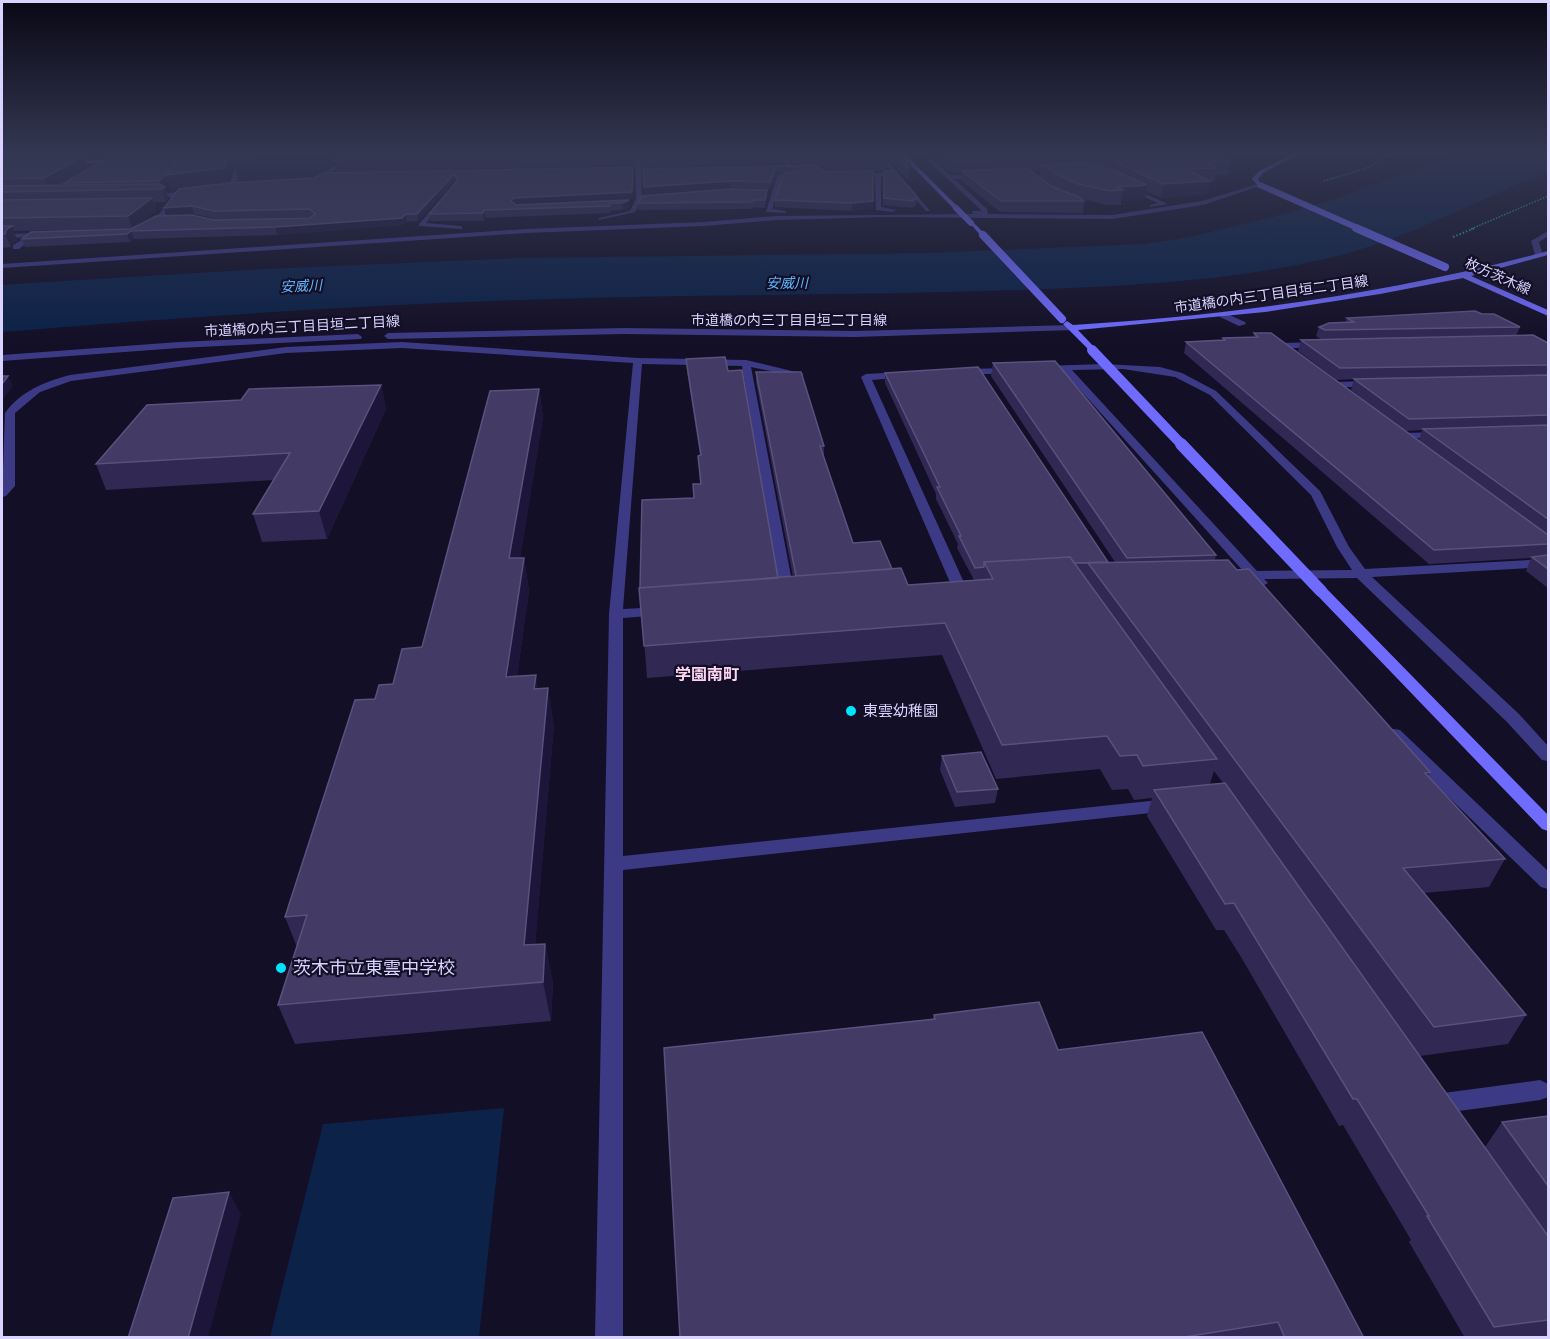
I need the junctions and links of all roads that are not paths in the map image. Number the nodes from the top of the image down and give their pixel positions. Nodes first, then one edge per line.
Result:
1 (155, 215) edge
2 (429, 215) edge
3 (621, 215) edge
4 (858, 215) edge
5 (963, 215) edge
6 (1042, 215) edge
7 (1122, 215) edge
8 (1329, 215) edge
9 (843, 216) joint
10 (1112, 217) joint
11 (140, 231) edge
12 (526, 231) junction
13 (1548, 233) edge
14 (55, 235) edge
15 (32, 236) junction
16 (2, 237) edge
17 (16, 247) dead end
18 (1548, 253) edge
19 (1539, 256) junction
20 (2, 266) edge
21 (1466, 276) junction
22 (1548, 313) edge
23 (1223, 315) junction
24 (1242, 324) dead end
25 (1071, 328) junction
26 (360, 336) junction
27 (1329, 345) edge
28 (353, 347) junction
29 (2, 358) edge
30 (1299, 359) edge
31 (638, 361) junction
32 (746, 363) junction
33 (1065, 368) junction
34 (946, 373) edge
35 (799, 374) edge
36 (912, 375) edge
37 (1382, 384) edge
38 (1351, 398) edge
39 (6, 414) edge
40 (1458, 434) edge
41 (1420, 449) edge
42 (2, 494) edge
43 (1548, 563) edge
44 (1361, 574) junction
45 (1245, 575) junction
46 (959, 587) edge
47 (1269, 592) edge
48 (789, 603) edge
49 (674, 610) edge
50 (616, 614) junction
51 (1381, 720) edge
52 (1548, 756) edge
53 (1188, 803) edge
54 (1548, 825) edge
55 (614, 864) junction
56 (1548, 882) edge
57 (1422, 1084) edge
58 (1540, 1089) dead end
59 (1436, 1104) junction
60 (1449, 1123) edge
61 (609, 1338) edge

1 - 11 street
2 - 12 street
3 - 12 street
4 - 9 street
5 - 25 street, bridge
6 - 10 street
7 - 10 street
8 - 21 street, 枚方茨木線, bridge
9 - 12 street
12 - 20 street
13 - 19 street
14 - 15 street
15 - 16 street
15 - 17 street
18 - 19 street, 市道橋の内三丁目目垣二丁目線
19 - 21 street, 市道橋の内三丁目目垣二丁目線
21 - 22 street, 枚方茨木線
21 - 23 street, 市道橋の内三丁目目垣二丁目線
23 - 24 street
23 - 25 street, 市道橋の内三丁目目垣二丁目線
25 - 26 street, 市道橋の内三丁目目垣二丁目線
25 - 54 street, bridge
26 - 28 street
26 - 29 street, 市道橋の内三丁目目垣二丁目線
27 - 30 street
28 - 31 street
28 - 39 street
31 - 32 street
31 - 50 street
32 - 35 street
32 - 48 street
33 - 34 street
33 - 44 street
33 - 45 street
36 - 46 street
37 - 38 street
39 - 42 street
40 - 41 street
43 - 44 street
44 - 45 street
44 - 52 street
45 - 47 street
49 - 50 street
50 - 55 street
51 - 56 street
53 - 55 street
55 - 61 street
57 - 59 street
58 - 59 street
59 - 60 street

